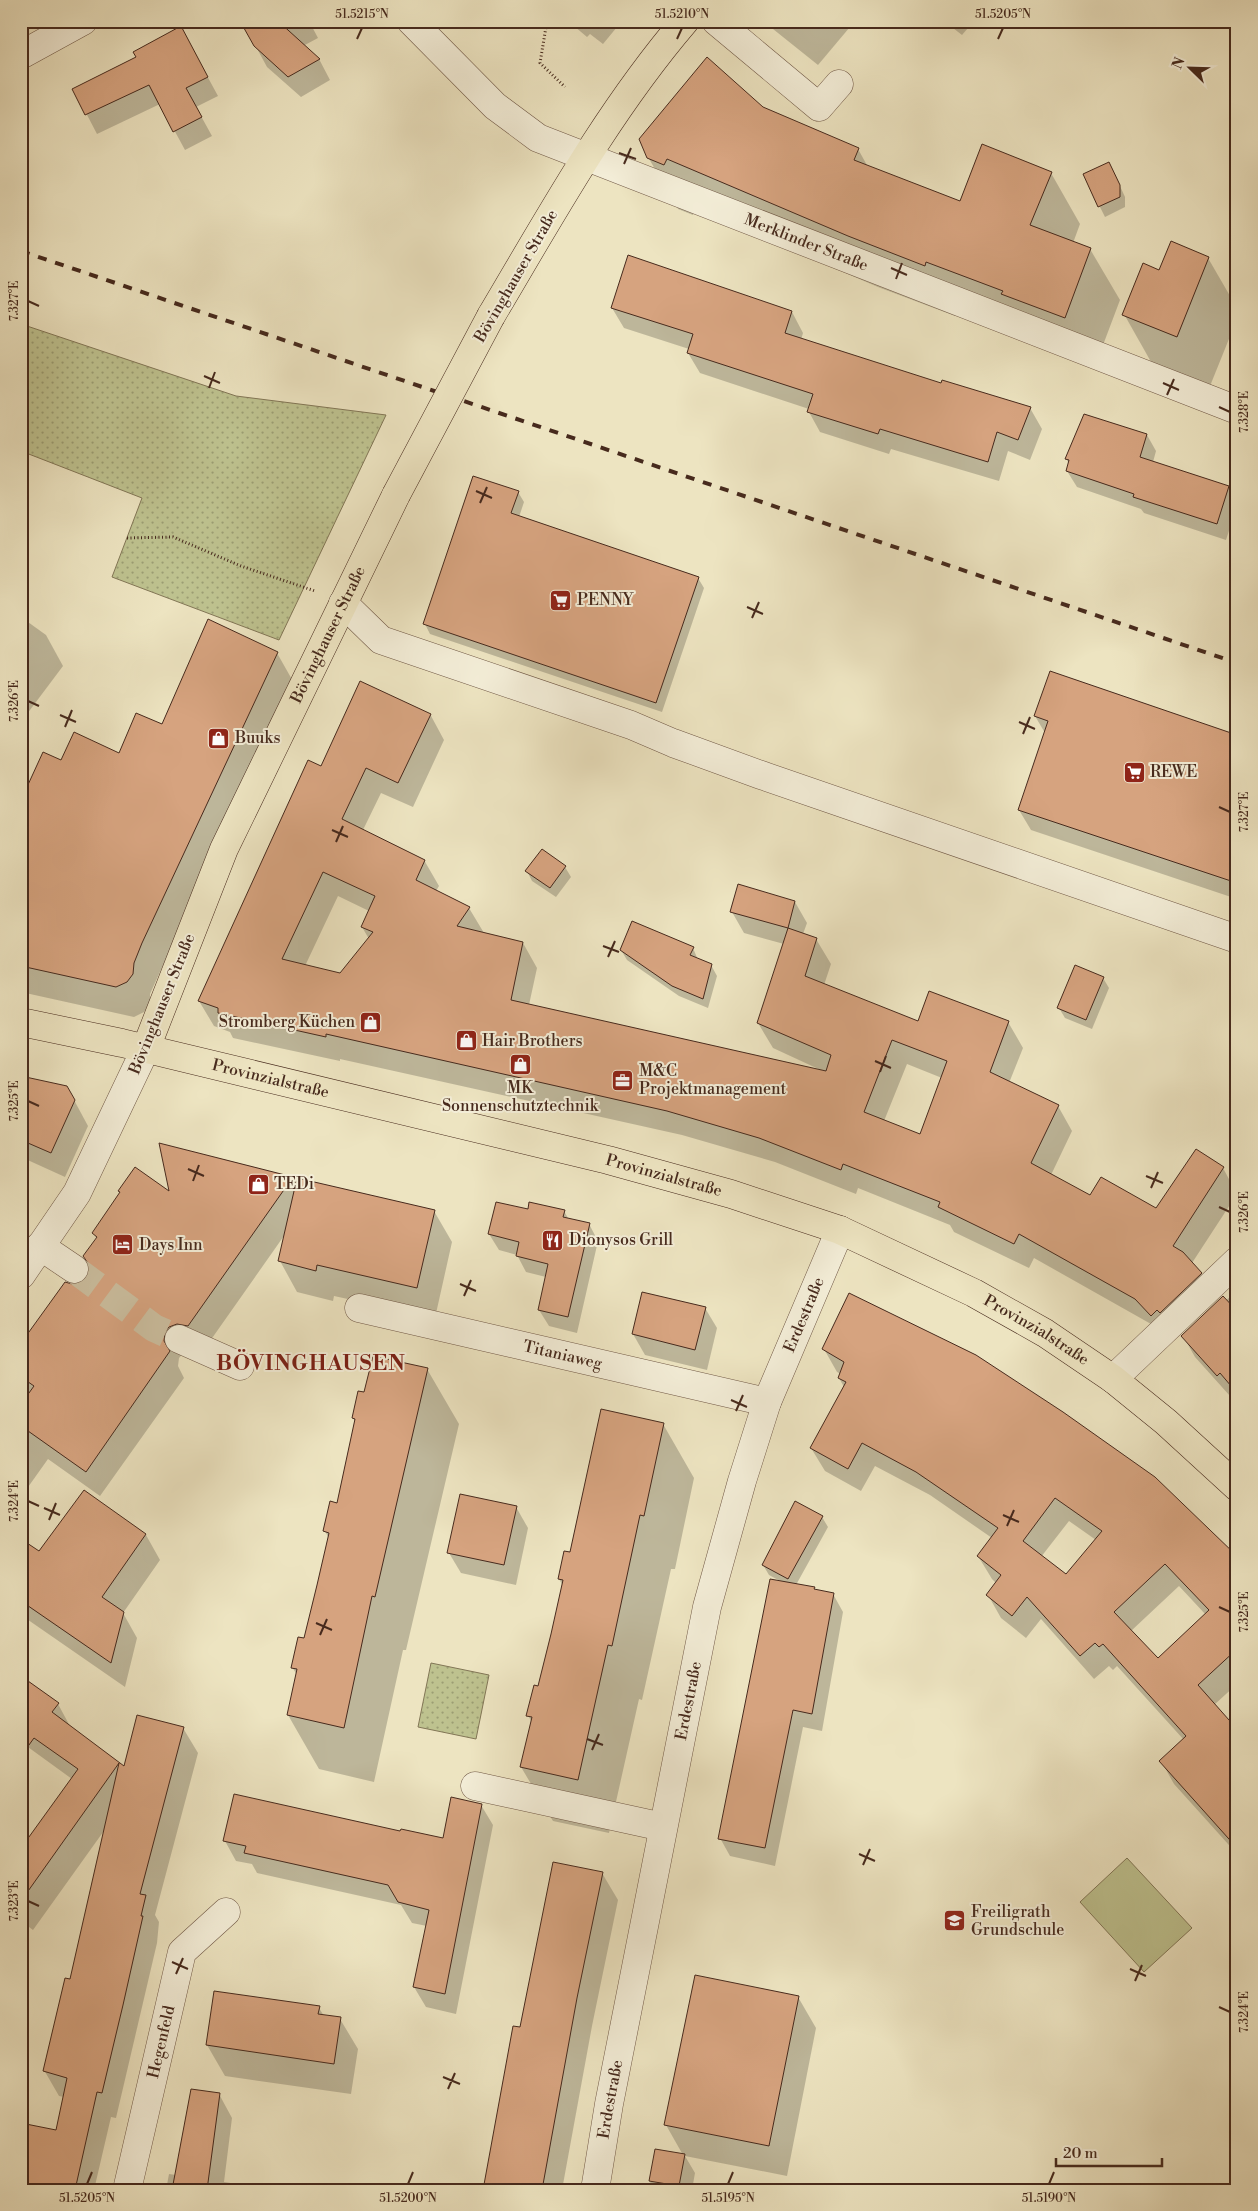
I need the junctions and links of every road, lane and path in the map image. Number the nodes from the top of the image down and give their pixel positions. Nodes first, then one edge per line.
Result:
1 (83, 21) edge
2 (410, 21) edge
3 (547, 21) edge
4 (685, 21) edge
5 (716, 21) edge
6 (21, 55) edge
7 (839, 84) dead end
8 (564, 87) dead end
9 (586, 156) junction
10 (1237, 410) edge
11 (127, 538) dead end
12 (343, 604) junction
13 (1237, 939) edge
14 (21, 1022) edge
15 (146, 1048) junction
16 (840, 1230) junction
17 (40, 1246) junction
18 (1237, 1261) edge
19 (74, 1269) tunnel mouth
20 (21, 1274) edge
21 (359, 1308) dead end
22 (179, 1339) tunnel mouth
23 (240, 1366) dead end
24 (1113, 1379) junction
25 (767, 1402) junction
26 (1237, 1487) edge
27 (475, 1786) dead end
28 (663, 1828) junction
29 (226, 1912) dead end
30 (127, 2190) edge
31 (595, 2190) edge

1 - 6 street
2 - 9 street, Merklinder Straße
3 - 8 path
4 - 9 main road, Bövinghauser Straße
5 - 7 street
9 - 10 street, Merklinder Straße
9 - 12 main road, Bövinghauser Straße, bridge
11 - 12 path
12 - 13 street
12 - 15 main road, Bövinghauser Straße
14 - 15 main road, Provinzialstraße
15 - 16 main road, Provinzialstraße
15 - 17 street, Bövinghauser Straße
16 - 24 main road, Provinzialstraße
16 - 25 street, Erdestraße
17 - 19 street
17 - 20 street, Bövinghauser Straße
18 - 24 street
21 - 25 street, Titaniaweg
22 - 23 street
24 - 26 main road, Provinzialstraße
25 - 28 street, Erdestraße
27 - 28 street
28 - 31 street, Erdestraße
29 - 30 street, Hegenfeld

